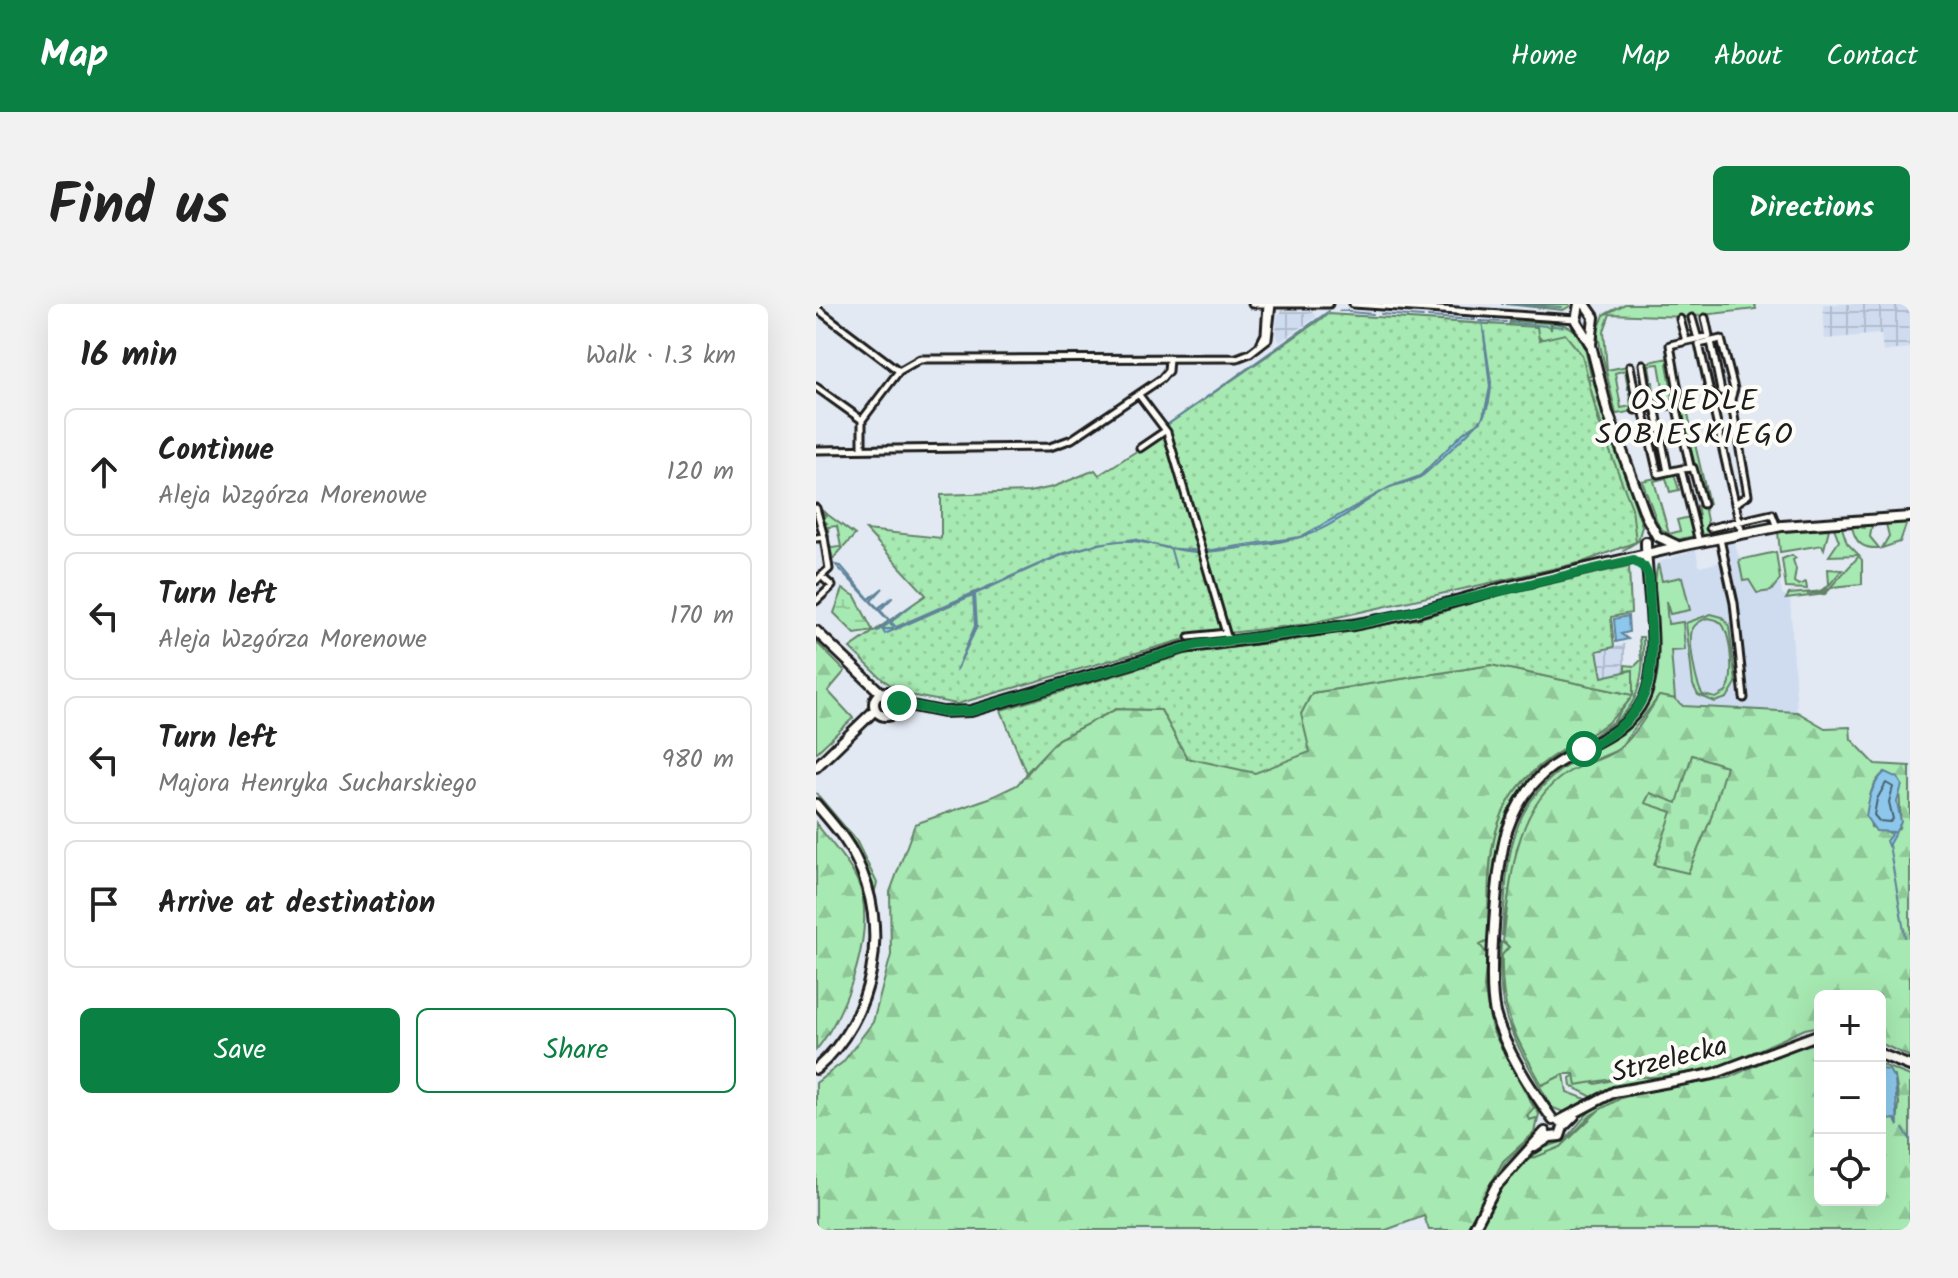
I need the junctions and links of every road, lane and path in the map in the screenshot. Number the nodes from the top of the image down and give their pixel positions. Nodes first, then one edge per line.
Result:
1 (1252, 304) edge
2 (1269, 304) edge
3 (1329, 304) edge
4 (1353, 304) edge
5 (816, 308) edge
6 (1581, 313) edge
7 (1692, 318) dead end
8 (1705, 318) dead end
9 (1680, 319) dead end
10 (1591, 327) junction
11 (1698, 339) junction
12 (1686, 341) junction
13 (1711, 341) junction
14 (1591, 345) junction
15 (1169, 358) junction
16 (1643, 364) dead end
17 (1630, 366) dead end
18 (899, 371) junction
19 (816, 387) edge
20 (1139, 395) junction
21 (1732, 396) junction
22 (1677, 405) junction
23 (1653, 407) junction
24 (1639, 409) junction
25 (862, 420) junction
26 (1164, 430) junction
27 (1140, 448) dead end
28 (862, 449) junction
29 (816, 450) edge
30 (1690, 466) junction
31 (1681, 469) junction
32 (1668, 472) junction
33 (1703, 504) dead end
34 (1735, 504) junction
35 (816, 508) edge
36 (1910, 517) edge
37 (1739, 522) junction
38 (1777, 527) junction
39 (1710, 528) dead end
40 (1742, 534) junction
41 (824, 537) junction
42 (816, 538) edge
43 (1653, 539) junction
44 (1720, 539) junction
45 (1696, 543) junction
46 (1655, 552) junction
47 (1627, 559) junction
48 (1611, 563) junction
49 (1649, 574) junction
50 (819, 579) edge
51 (816, 601) edge
52 (816, 631) edge
53 (1227, 635) junction
54 (1189, 637) dead end
55 (879, 695) junction
56 (1744, 698) dead end
57 (897, 706) junction
58 (877, 712) junction
59 (816, 767) edge
60 (816, 804) edge
61 (1814, 1036) edge
62 (1886, 1056) edge
63 (1910, 1066) edge
64 (816, 1069) edge
65 (1553, 1127) junction
66 (1473, 1230) edge

1 - 2 street
2 - 3 street
2 - 15 street
4 - 6 street
5 - 18 street
6 - 10 street
6 - 10 street
6 - 14 street
7 - 11 street
8 - 11 street
9 - 12 street
10 - 14 street
11 - 12 street
12 - 22 street
13 - 21 street
13 - 21 street
13 - 34 street
14 - 43 street
15 - 18 street
15 - 20 street
16 - 23 street
17 - 24 street
18 - 25 street
19 - 25 street
20 - 26 street
20 - 28 street
21 - 34 street
22 - 23 street
22 - 30 street
23 - 24 street
23 - 32 street
24 - 32 street
25 - 28 street
26 - 27 street
26 - 53 street
28 - 29 street
30 - 31 street
30 - 33 street
31 - 32 street
31 - 45 street
34 - 37 street
35 - 41 street
36 - 38 street
37 - 38 street
37 - 39 street
37 - 40 street
38 - 40 street
40 - 44 street
41 - 42 street
41 - 50 street
43 - 45 street
43 - 46 street
43 - 46 street
43 - 48 street
44 - 45 street
44 - 56 street
45 - 46 street
46 - 47 street
46 - 49 street
47 - 48 street
47 - 49 street
48 - 53 street
49 - 65 street
50 - 51 street
52 - 55 street
53 - 54 street
53 - 57 street
55 - 57 street
55 - 58 street
57 - 58 street
58 - 59 street
60 - 64 street
61 - 65 street, Strzelecka
62 - 63 street
65 - 66 street, Strzelecka

